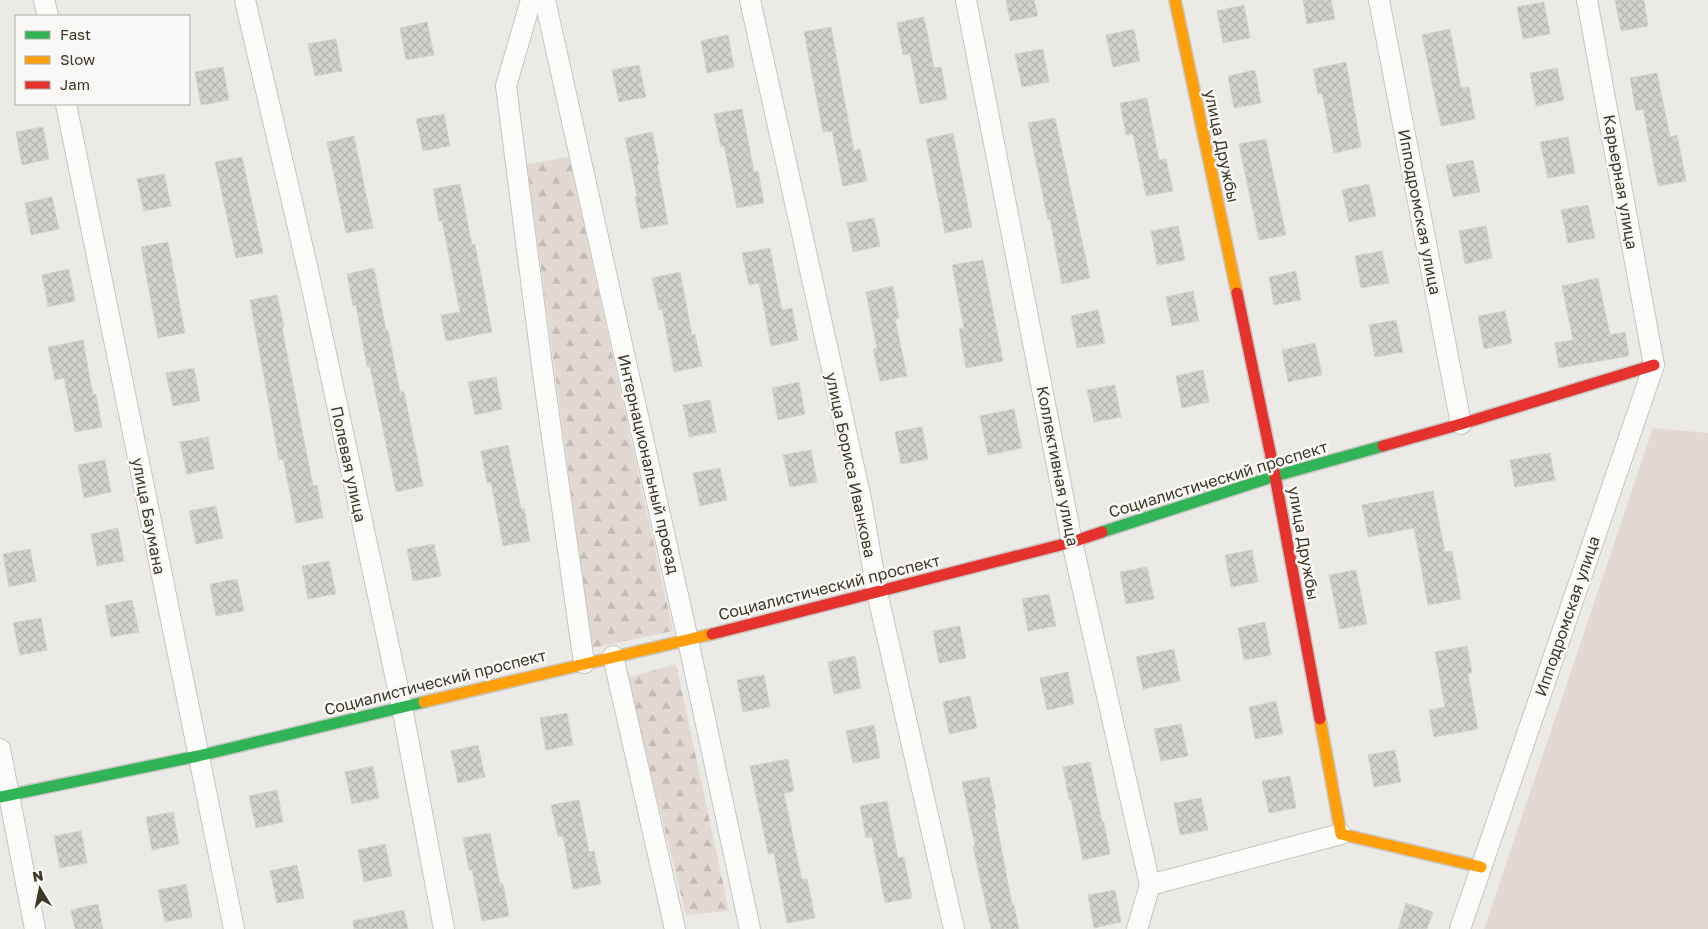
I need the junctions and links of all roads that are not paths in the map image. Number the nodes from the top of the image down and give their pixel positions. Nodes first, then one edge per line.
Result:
1 (44, 0) edge
2 (245, 0) edge
3 (531, 0) edge
4 (545, 0) edge
5 (750, 0) edge
6 (966, 0) edge
7 (1175, 0) edge
8 (1379, 0) edge
9 (1587, 0) edge
10 (48, 15) edge
11 (66, 105) edge
12 (1654, 365) junction
13 (1461, 424) junction
14 (1275, 476) junction
15 (1072, 542) junction
16 (877, 592) junction
17 (688, 640) junction
18 (613, 656) junction
19 (584, 663) junction
20 (402, 707) junction
21 (0, 749) edge
22 (198, 756) junction
23 (5, 796) edge
24 (1340, 834) junction
25 (1481, 867) junction
26 (1150, 885) junction
27 (35, 929) edge
28 (234, 929) edge
29 (444, 929) edge
30 (675, 929) edge
31 (750, 929) edge
32 (954, 929) edge
33 (1137, 929) edge
34 (1460, 929) edge

1 - 10 street
2 - 20 street, Полевая улица
3 - 19 street
4 - 17 street, Интернациональный проезд
5 - 16 street, улица Бориса Иванкова
6 - 15 street, Коллективная улица
7 - 14 street, улица Дружбы
8 - 13 street, Ипподромская улица
9 - 12 street, Карьерная улица
11 - 22 street, улица Баумана
12 - 13 street, Социалистический проспект
12 - 25 street, Ипподромская улица
13 - 14 street, Социалистический проспект
14 - 15 street, Социалистический проспект
14 - 24 street, улица Дружбы
15 - 16 street, Социалистический проспект
15 - 26 street, Коллективная улица
16 - 17 street, Социалистический проспект
16 - 32 street, улица Бориса Иванкова
17 - 18 street, Социалистический проспект
17 - 31 street, Интернациональный проезд
18 - 19 street, Социалистический проспект
18 - 30 street
19 - 20 street, Социалистический проспект
20 - 22 street, Социалистический проспект
20 - 29 street, Полевая улица
21 - 23 street
22 - 23 street, Социалистический проспект
22 - 28 street, улица Баумана
23 - 27 street
24 - 25 street
24 - 26 street
25 - 34 street, Ипподромская улица
26 - 33 street, Коллективная улица

